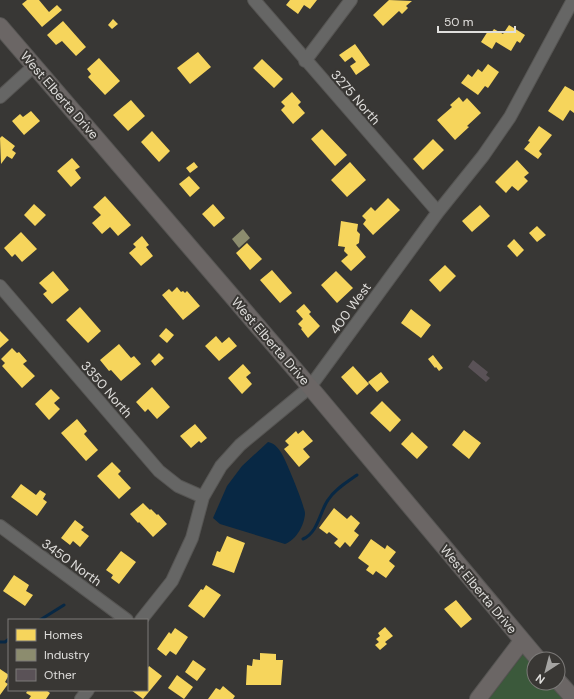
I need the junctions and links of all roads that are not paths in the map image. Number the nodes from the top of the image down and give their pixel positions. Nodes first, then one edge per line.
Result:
1 (254, 0) edge
2 (351, 0) edge
3 (573, 0) edge
4 (0, 26) edge
5 (305, 61) junction
6 (34, 66) junction
7 (0, 97) edge
8 (438, 212) junction
9 (0, 286) edge
10 (310, 386) junction
11 (203, 497) junction
12 (0, 526) edge
13 (126, 619) edge
14 (141, 619) edge
15 (522, 641) junction
16 (531, 651) edge
17 (566, 690) edge
18 (87, 691) edge
19 (81, 699) edge
20 (478, 699) edge
21 (574, 699) edge

1 - 5 street, 3275 North
2 - 5 street
3 - 8 street, 400 West
4 - 6 main road, West Elberta Drive
5 - 8 street, 3275 North
6 - 7 street
6 - 10 main road, West Elberta Drive
8 - 10 street, 400 West
9 - 11 street, 3350 North
10 - 11 street, 400 West
10 - 15 main road, West Elberta Drive
11 - 14 street, 400 West
12 - 13 street, 3450 North
15 - 16 main road, West Elberta Drive
15 - 20 main road
17 - 21 main road
18 - 19 street

